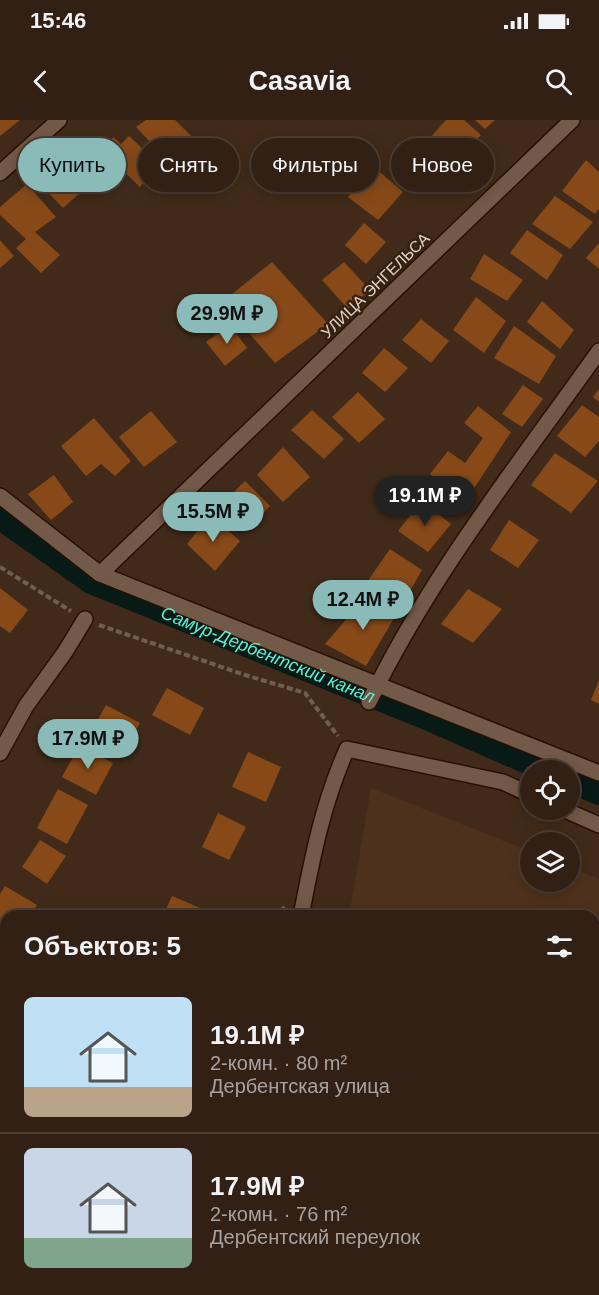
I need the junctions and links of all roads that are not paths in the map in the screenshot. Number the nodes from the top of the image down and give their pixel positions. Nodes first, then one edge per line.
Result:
1 (59, 120) edge
2 (572, 120) edge
3 (0, 173) edge
4 (599, 351) edge
5 (0, 496) edge
6 (100, 574) junction
7 (85, 619) road end
8 (378, 684) junction
9 (369, 702) dead end
10 (0, 753) edge
11 (599, 773) edge
12 (520, 790) edge
13 (580, 817) edge
14 (599, 825) edge
15 (302, 910) edge

1 - 3 street
2 - 6 street, УЛИЦА ЭНГЕЛЬСА
4 - 8 street
5 - 6 street
6 - 8 street
7 - 10 street
8 - 9 street
8 - 11 street
12 - 15 street
13 - 14 street

